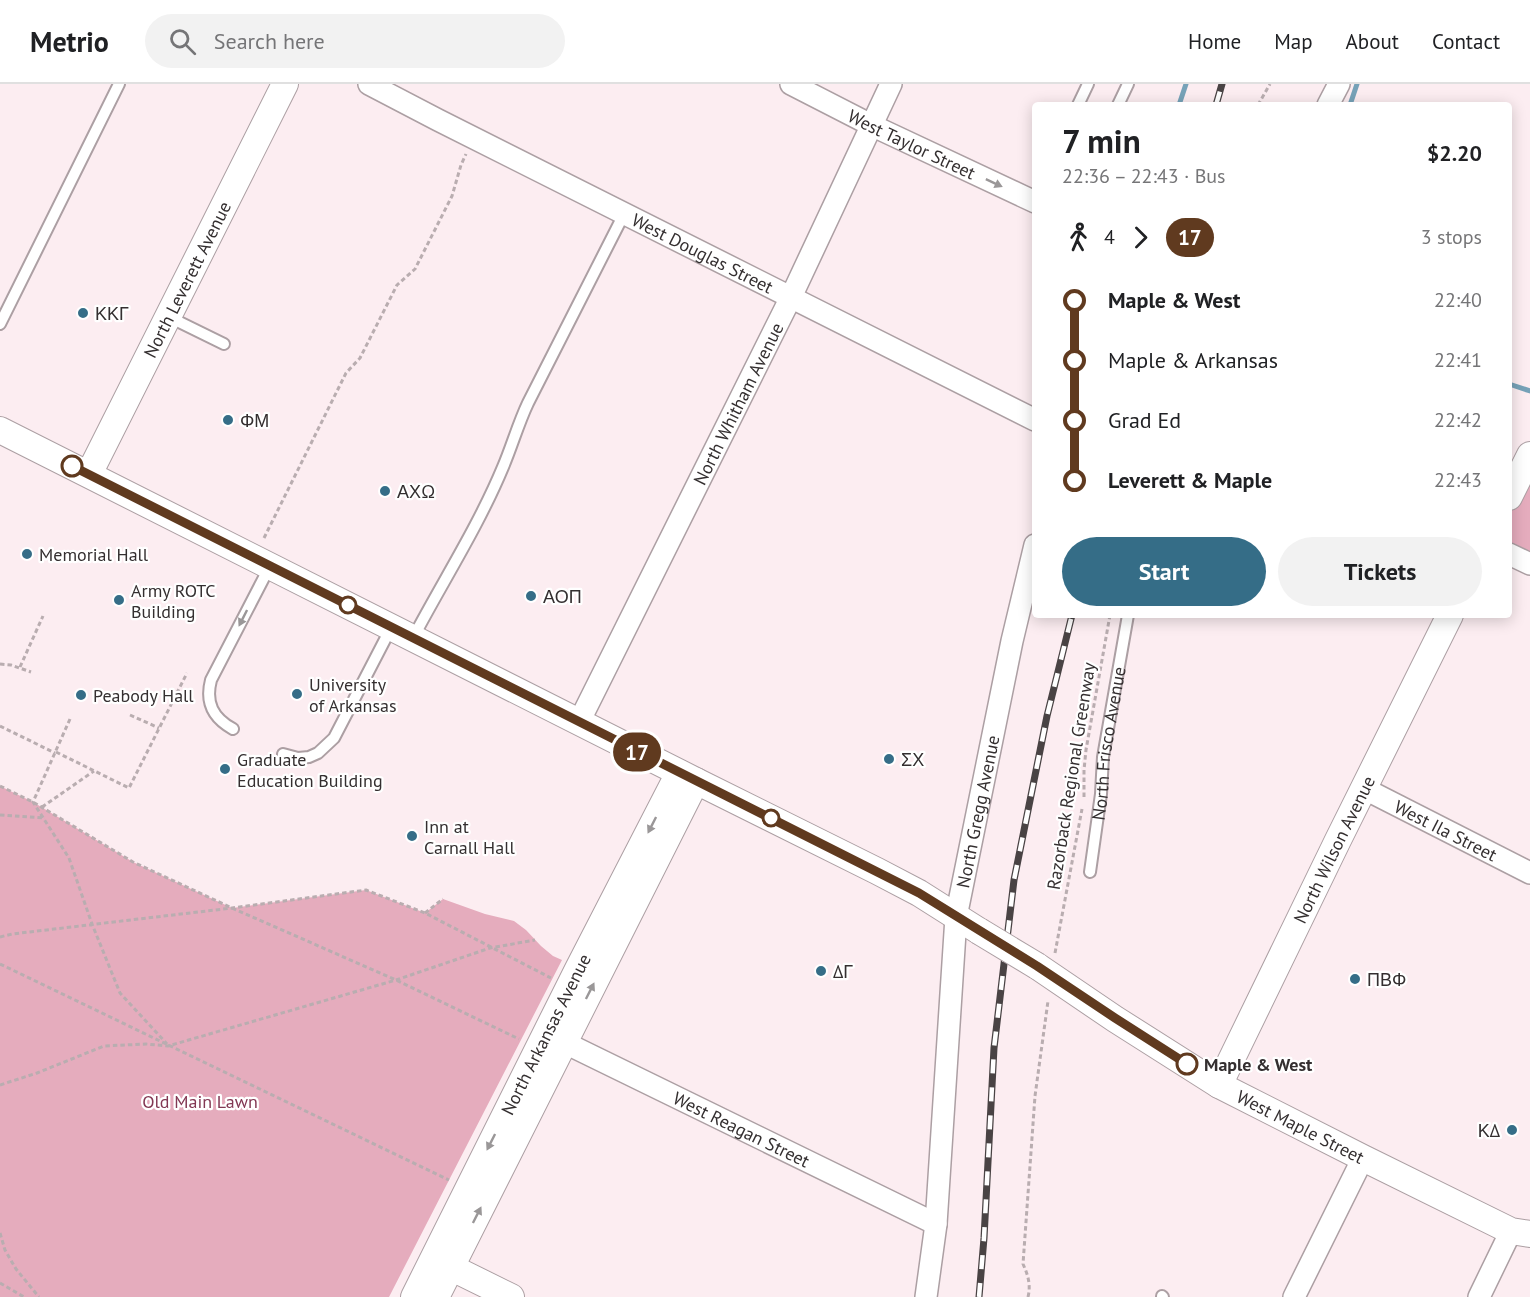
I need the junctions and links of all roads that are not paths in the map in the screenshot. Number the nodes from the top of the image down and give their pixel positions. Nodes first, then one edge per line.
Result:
1 (119, 84) edge
2 (285, 84) edge
3 (369, 84) edge
4 (791, 84) edge
5 (891, 84) edge
6 (1088, 84) edge
7 (1128, 84) edge
8 (1339, 84) edge
9 (1079, 102) edge
10 (1119, 102) edge
11 (1330, 102) edge
12 (871, 125) junction
13 (1032, 201) edge
14 (624, 214) junction
15 (791, 297) junction
16 (168, 317) junction
17 (0, 324) edge
18 (224, 344) dead end
19 (1032, 418) edge
20 (0, 430) edge
21 (1530, 455) edge
22 (89, 474) junction
23 (1512, 491) edge
24 (1512, 555) edge
25 (1032, 558) edge
26 (1530, 564) edge
27 (270, 566) junction
28 (1127, 618) edge
29 (1448, 618) edge
30 (402, 633) junction
31 (579, 722) junction
32 (233, 729) dead end
33 (284, 753) dead end
34 (688, 777) junction
35 (1363, 788) junction
36 (1090, 872) dead end
37 (1530, 873) edge
38 (956, 917) junction
39 (555, 1038) junction
40 (1219, 1085) junction
41 (1363, 1158) junction
42 (936, 1224) junction
43 (1521, 1232) edge
44 (442, 1263) junction
45 (414, 1297) edge
46 (436, 1297) edge
47 (511, 1297) edge
48 (926, 1297) edge
49 (1294, 1297) edge
50 (1479, 1297) edge

1 - 17 lane
2 - 16 street, North Leverett Avenue
3 - 14 street, West Douglas Street
4 - 12 street, West Taylor Street
5 - 12 street, North Whitham Avenue
6 - 9 lane
7 - 10 lane
8 - 11 street
12 -> 13 street, West Taylor Street
12 - 15 street, North Whitham Avenue
14 - 15 street, West Douglas Street
14 - 30 lane
15 - 19 street, West Douglas Street
15 - 31 street, North Whitham Avenue
16 - 18 lane
16 - 22 street, North Leverett Avenue
20 - 22 street, West Maple Street
21 - 23 street
22 - 27 street, West Maple Street
24 - 26 street
25 - 38 street, North Gregg Avenue
27 - 30 street, West Maple Street
27 -> 32 lane
28 - 36 lane, North Frisco Avenue
29 - 35 street, North Wilson Avenue
30 - 31 street, West Maple Street
30 - 33 lane
31 - 34 street, West Maple Street
34 - 38 street, West Maple Street
34 - 39 street, North Arkansas Avenue
35 - 37 street, West Ila Street
35 - 40 street, North Wilson Avenue
38 - 40 street, West Maple Street, bridge
38 - 42 street, North Gregg Avenue
39 - 42 street, West Reagan Street
39 - 44 street, North Arkansas Avenue
40 - 41 street, West Maple Street
41 - 43 street, West Maple Street
41 - 49 street
42 - 48 street, North Gregg Avenue
43 - 50 street
44 - 45 street, North Arkansas Avenue
44 - 46 street, North Arkansas Avenue
44 - 47 street

